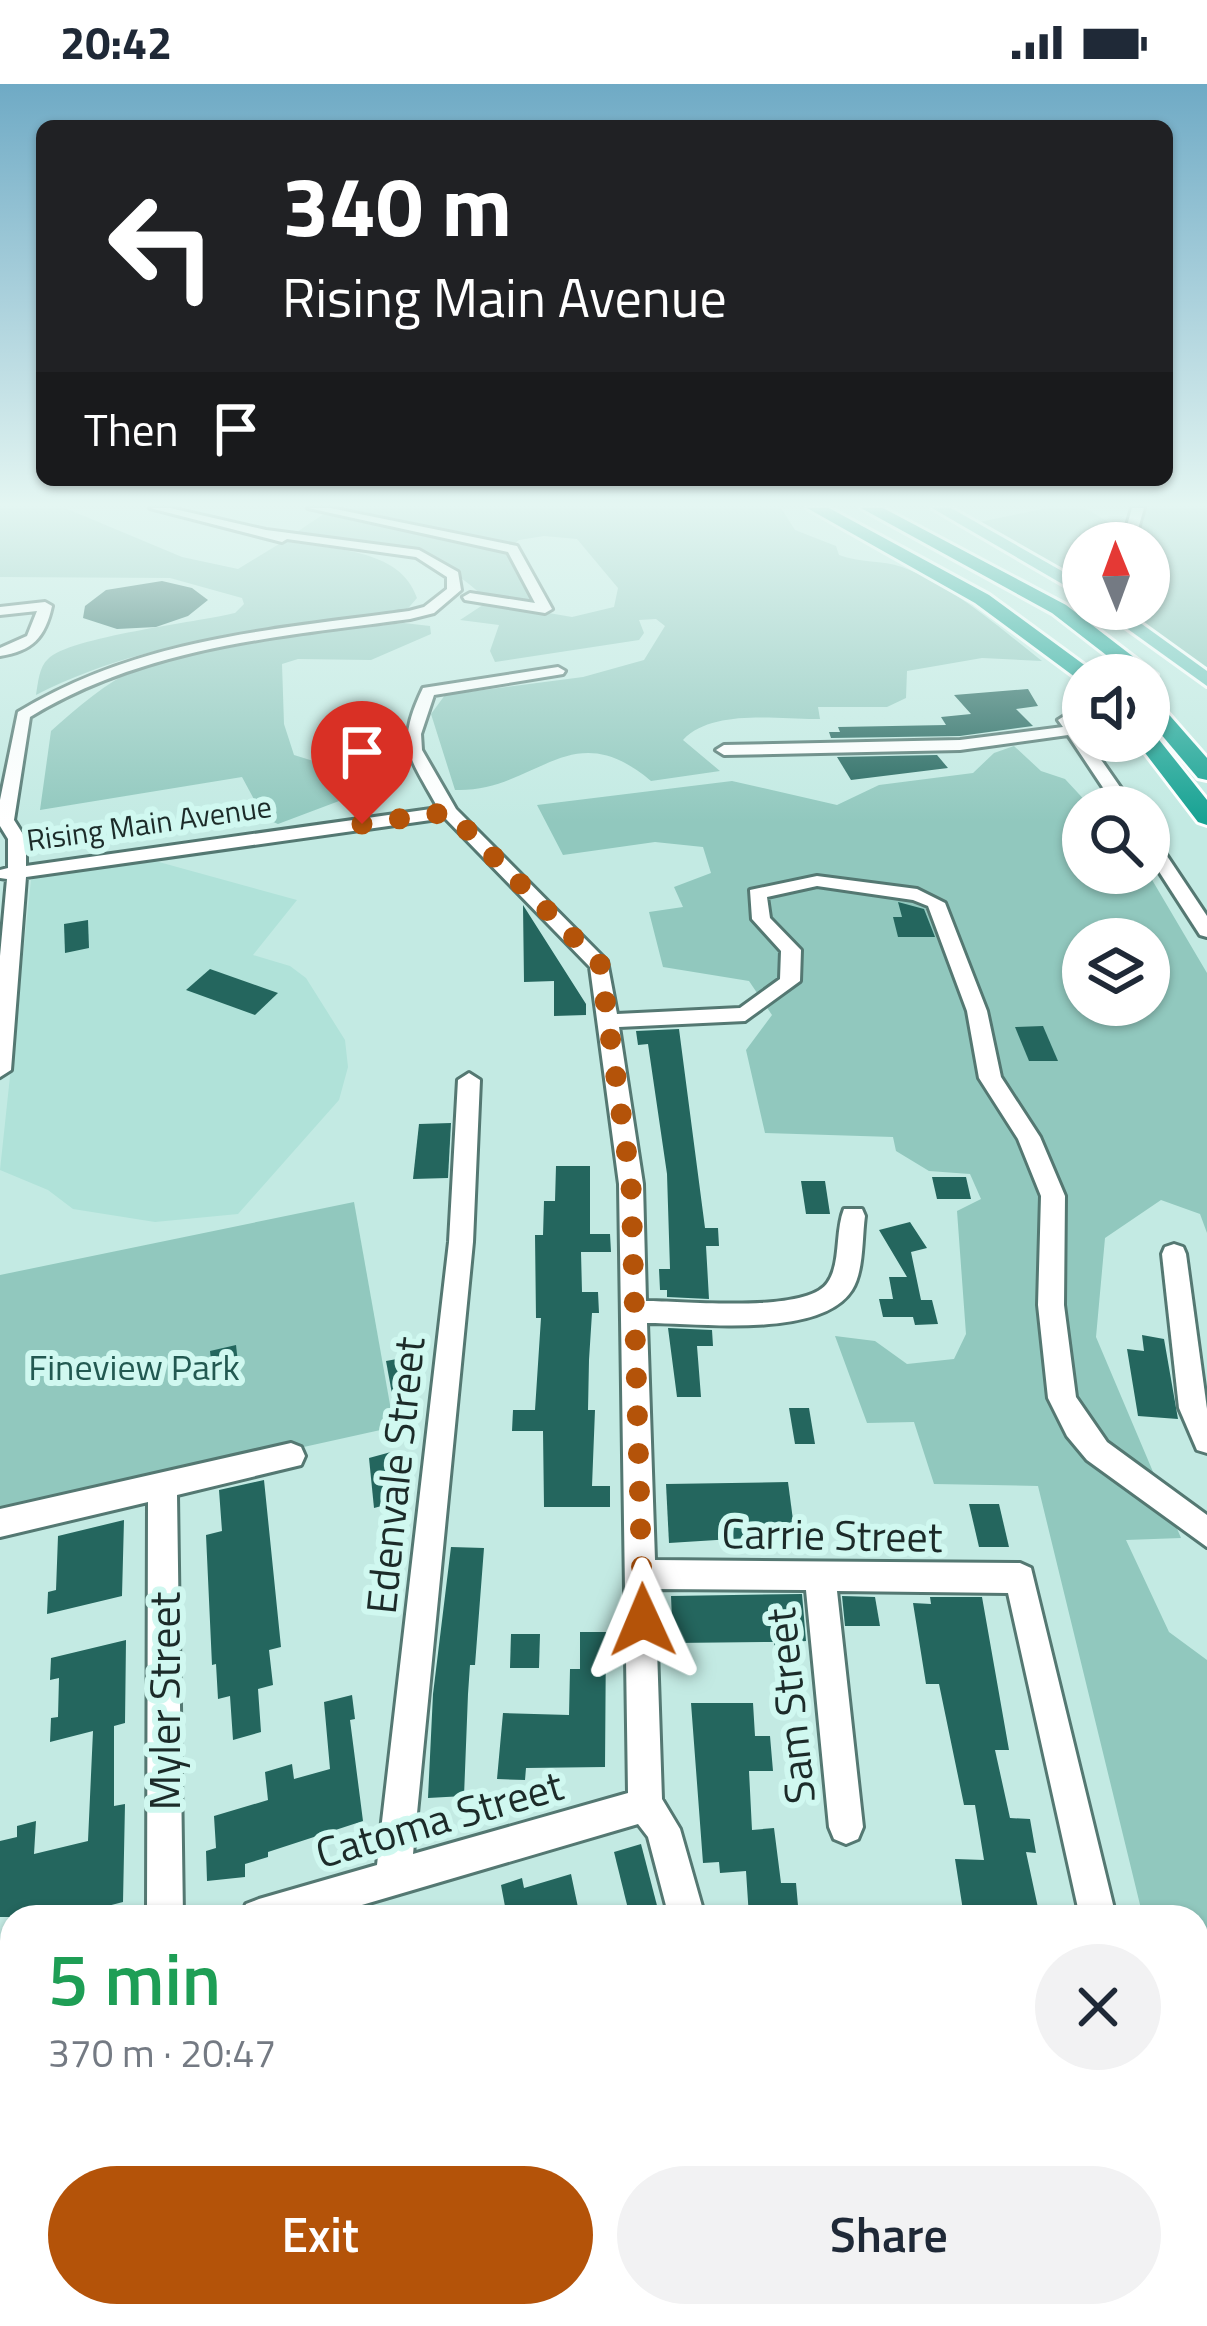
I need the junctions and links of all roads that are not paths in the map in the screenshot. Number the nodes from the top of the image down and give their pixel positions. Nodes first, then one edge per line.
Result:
1 (44, 613) edge
2 (413, 613) edge
3 (428, 613) edge
4 (1001, 613) edge
5 (1031, 613) edge
6 (1065, 613) edge
7 (410, 614) junction
8 (1137, 630) edge
9 (7, 651) edge
10 (1092, 654) edge
11 (1119, 654) edge
12 (1062, 657) edge
13 (558, 671) dead end
14 (1207, 680) edge
15 (1170, 696) edge
16 (1187, 712) dead end
17 (1170, 730) edge
18 (724, 750) dead end
19 (1164, 762) edge
20 (1207, 772) edge
21 (1111, 786) edge
22 (3, 795) edge
23 (449, 812) junction
24 (1207, 817) edge
25 (3, 820) edge
26 (8, 873) edge
27 (1170, 874) edge
28 (6, 916) edge
29 (1207, 931) edge
30 (608, 1021) junction
31 (0, 1070) edge
32 (469, 1081) dead end
33 (854, 1216) dead end
34 (1174, 1254) dead end
35 (634, 1312) junction
36 (1207, 1442) edge
37 (291, 1456) dead end
38 (162, 1486) junction
39 (0, 1523) edge
40 (1207, 1533) edge
41 (642, 1574) junction
42 (820, 1576) junction
43 (645, 1805) junction
44 (846, 1827) dead end
45 (393, 1878) junction
46 (165, 1905) edge
47 (300, 1905) edge
48 (684, 1905) edge
49 (1095, 1905) edge

1 - 9 street
2 - 7 street
3 - 7 street
4 - 12 highway
5 - 10 highway
6 - 11 highway
7 - 22 street
8 - 14 main road
13 - 23 street
15 - 16 highway
17 - 20 highway
18 - 21 street
19 - 24 highway
22 - 25 street
23 - 26 street, Rising Main Avenue
23 - 30 street
25 - 26 street
26 - 28 street
27 - 29 street
28 - 31 street
30 - 35 street
30 - 40 street
32 - 45 street, Edenvale Street
33 - 35 street
34 - 36 street
35 - 41 street
37 - 38 street
38 - 39 street
38 - 46 street, Myler Street
41 - 42 street, Carrie Street
41 - 43 street
42 - 44 street, Sam Street
42 - 49 street, Carrie Street
43 - 45 street, Catoma Street
43 - 48 street
45 - 47 street, Catoma Street

